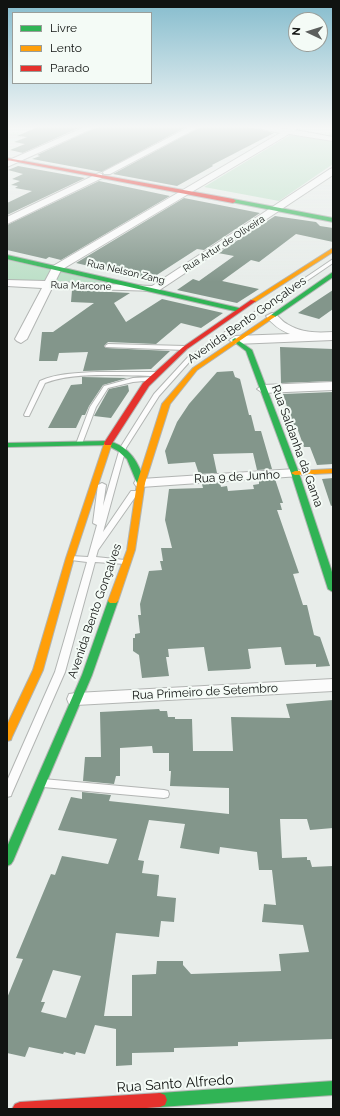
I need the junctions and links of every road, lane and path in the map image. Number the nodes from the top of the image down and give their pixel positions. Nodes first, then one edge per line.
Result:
1 (95, 178) edge
2 (125, 178) edge
3 (208, 178) edge
4 (323, 178) edge
5 (188, 190) junction
6 (281, 207) junction
7 (333, 214) edge
8 (333, 220) edge
9 (7, 221) edge
10 (333, 250) edge
11 (7, 257) edge
12 (333, 261) edge
13 (323, 267) junction
14 (57, 268) junction
15 (333, 274) edge
16 (7, 284) edge
17 (47, 285) junction
18 (279, 285) junction
19 (154, 289) junction
20 (308, 292) junction
21 (239, 310) junction
22 (272, 316) junction
23 (333, 336) edge
24 (314, 337) junction
25 (21, 339) dead end
26 (235, 340) junction
27 (108, 346) dead end
28 (185, 348) junction
29 (156, 376) junction
30 (333, 386) edge
31 (263, 389) junction
32 (27, 415) dead end
33 (108, 443) junction
34 (78, 444) junction
35 (7, 445) edge
36 (122, 448) junction
37 (333, 471) edge
38 (295, 474) junction
39 (141, 483) junction
40 (92, 556) junction
41 (70, 558) junction
42 (126, 562) junction
43 (333, 590) edge
44 (333, 685) edge
45 (76, 699) junction
46 (7, 737) edge
47 (41, 783) junction
48 (7, 793) edge
49 (164, 794) dead end
50 (7, 861) edge
51 (333, 1088) edge
52 (244, 1094) junction
53 (20, 1109) edge
54 (245, 1109) edge

1 - 9 street
2 - 5 main road
3 - 5 street
4 - 6 street, Rua Artur de Oliveira
5 - 6 main road
5 - 14 street
6 - 7 main road
6 - 8 main road
6 - 19 street, Rua Artur de Oliveira
10 - 18 main road, Avenida Bento Gonçalves
11 - 14 main road, Rua Nelson Zang
12 - 13 lane
13 - 18 lane
13 - 20 lane
13 - 36 lane
14 - 17 street
14 - 19 main road, Rua Nelson Zang
15 - 20 main road, Avenida Bento Gonçalves
16 - 17 street, Rua Marcone
17 - 19 street, Rua Marcone
17 - 25 street
18 - 21 main road, Avenida Bento Gonçalves
19 - 21 main road, Rua Nelson Zang
20 - 22 main road, Avenida Bento Gonçalves
21 - 28 main road, Avenida Bento Gonçalves
22 - 24 street
22 - 26 main road, Avenida Bento Gonçalves
23 - 24 street
24 - 26 street
26 - 31 main road, Rua Saldanha da Gama
26 - 39 main road, Avenida Bento Gonçalves
27 - 28 lane
28 - 29 main road, Avenida Bento Gonçalves
29 - 32 lane
29 - 33 main road, Avenida Bento Gonçalves
29 - 34 lane
30 - 31 street
31 - 38 main road, Rua Saldanha da Gama
33 - 34 main road
33 - 36 main road
33 - 40 lane
33 - 41 main road, Avenida Bento Gonçalves
34 - 35 main road
36 - 39 main road
36 - 40 lane
37 - 38 main road, Rua 9 de Junho
38 - 39 street, Rua 9 de Junho
38 - 43 main road, Rua Saldanha da Gama
39 - 40 lane
39 - 42 main road, Avenida Bento Gonçalves
40 - 41 lane
40 - 42 lane
40 - 48 lane
41 - 46 main road, Avenida Bento Gonçalves
42 - 45 main road, Avenida Bento Gonçalves
44 - 45 street, Rua Primeiro de Setembro
45 - 47 main road, Avenida Bento Gonçalves
47 - 49 lane
47 - 50 main road, Avenida Bento Gonçalves
51 - 52 main road, Rua Santo Alfredo
52 - 53 main road, Rua Santo Alfredo
52 - 54 lane

